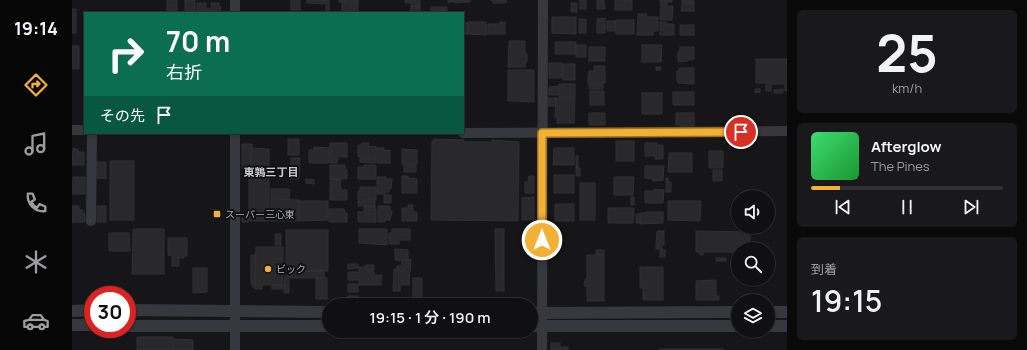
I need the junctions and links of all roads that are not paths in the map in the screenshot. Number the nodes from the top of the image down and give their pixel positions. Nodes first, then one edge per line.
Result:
1 (235, 0) edge
2 (543, 0) edge
3 (235, 12) edge
4 (72, 130) edge
5 (84, 130) edge
6 (787, 131) edge
7 (464, 133) edge
8 (542, 133) junction
9 (92, 134) edge
10 (235, 134) edge
11 (91, 221) dead end
12 (536, 298) edge
13 (84, 310) edge
14 (136, 310) edge
15 (72, 311) edge
16 (234, 312) junction
17 (322, 312) edge
18 (538, 312) edge
19 (731, 312) edge
20 (775, 312) edge
21 (787, 312) edge
22 (72, 325) edge
23 (84, 325) edge
24 (136, 326) edge
25 (322, 326) edge
26 (538, 326) edge
27 (731, 326) edge
28 (775, 326) edge
29 (787, 326) edge
30 (235, 327) junction
31 (538, 334) edge
32 (235, 350) edge
33 (542, 350) edge

1 - 3 street
2 - 8 street
4 - 5 street
6 - 8 street
7 - 8 street
8 - 12 street
9 - 11 street
10 - 16 street
13 - 15 street
14 - 16 street
16 - 17 street
16 - 30 street
18 - 19 street
20 - 21 street
22 - 23 street
24 - 30 street
25 - 30 street
26 - 27 street
28 - 29 street
30 - 32 street
31 - 33 street

